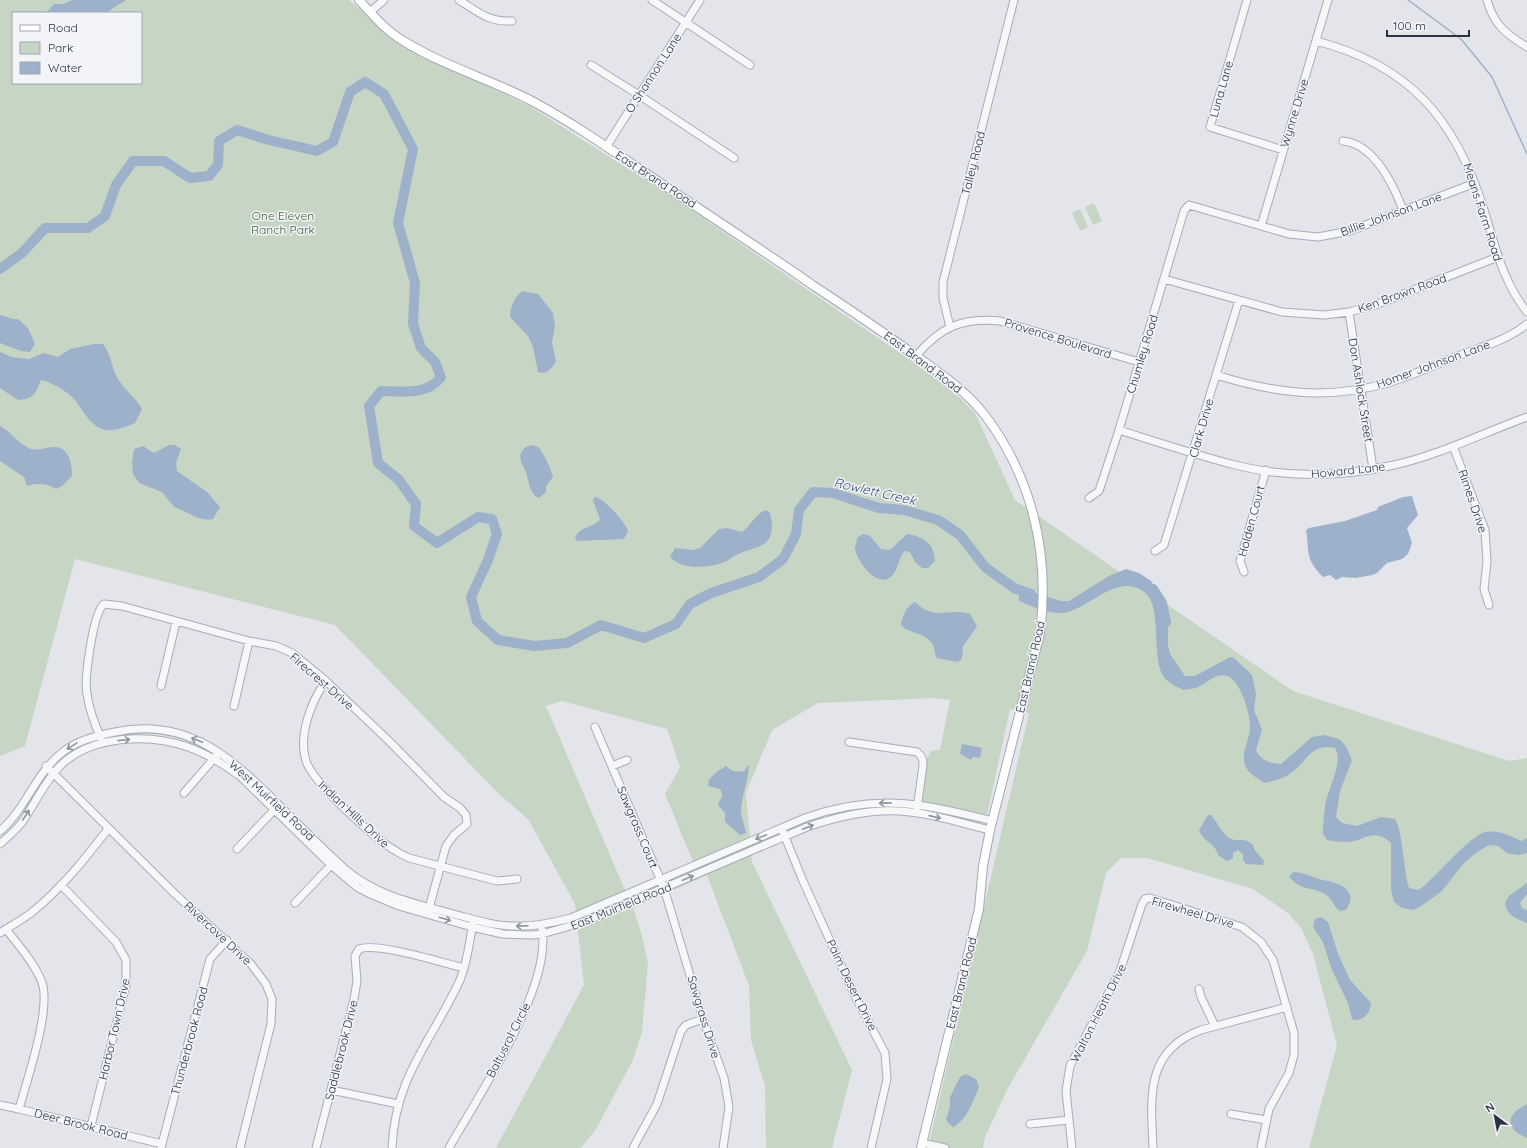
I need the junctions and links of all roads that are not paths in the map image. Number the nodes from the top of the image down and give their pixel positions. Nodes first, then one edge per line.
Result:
1 (359, 0) edge
2 (384, 0) edge
3 (459, 0) edge
4 (652, 0) edge
5 (700, 0) edge
6 (1014, 0) edge
7 (1247, 0) edge
8 (1328, 0) edge
9 (1487, 0) edge
10 (370, 12) junction
11 (512, 21) dead end
12 (686, 23) junction
13 (1316, 41) junction
14 (1527, 47) edge
15 (591, 65) dead end
16 (750, 65) dead end
17 (639, 95) junction
18 (1342, 141) dead end
19 (606, 146) junction
20 (1283, 150) junction
21 (734, 158) dead end
22 (1475, 182) junction
23 (1188, 205) joint
24 (1403, 210) junction
25 (1261, 226) junction
26 (1498, 257) junction
27 (1164, 279) junction
28 (1238, 300) junction
29 (1349, 312) junction
30 (1527, 312) edge
31 (1527, 324) edge
32 (950, 327) junction
33 (916, 356) junction
34 (1139, 362) junction
35 (1216, 375) junction
36 (1361, 388) junction
37 (1527, 417) edge
38 (1119, 430) junction
39 (1453, 446) junction
40 (1193, 453) junction
41 (1373, 469) junction
42 (1266, 470) junction
43 (1090, 498) dead end
44 (1155, 551) dead end
45 (1244, 572) dead end
46 (1489, 605) dead end
47 (176, 622) junction
48 (249, 641) junction
49 (326, 681) junction
50 (161, 686) dead end
51 (234, 706) dead end
52 (595, 727) dead end
53 (99, 735) junction
54 (849, 742) dead end
55 (103, 744) junction
56 (220, 752) junction
57 (214, 758) junction
58 (627, 760) dead end
59 (46, 766) junction
60 (612, 766) junction
61 (53, 774) junction
62 (184, 793) dead end
63 (918, 805) junction
64 (277, 807) junction
65 (917, 813) junction
66 (992, 820) junction
67 (781, 828) junction
68 (108, 829) junction
69 (990, 830) junction
70 (0, 831) edge
71 (785, 836) junction
72 (0, 844) edge
73 (238, 849) dead end
74 (334, 863) junction
75 (440, 867) junction
76 (517, 879) dead end
77 (660, 879) junction
78 (61, 885) junction
79 (664, 888) junction
80 (295, 903) dead end
81 (1142, 904) joint
82 (429, 911) junction
83 (474, 919) junction
84 (541, 925) junction
85 (472, 927) junction
86 (3, 931) edge
87 (542, 934) junction
88 (227, 940) junction
89 (464, 968) junction
90 (1199, 989) dead end
91 (1287, 1007) junction
92 (703, 1019) junction
93 (1214, 1026) junction
94 (331, 1090) junction
95 (398, 1104) junction
96 (0, 1105) edge
97 (19, 1109) junction
98 (1231, 1114) dead end
99 (1069, 1120) junction
100 (1266, 1120) junction
101 (1030, 1124) dead end
102 (91, 1126) junction
103 (922, 1145) edge
104 (162, 1146) edge
105 (240, 1148) edge
106 (316, 1148) edge
107 (392, 1148) edge
108 (449, 1148) edge
109 (633, 1148) edge
110 (723, 1148) edge
111 (871, 1148) edge
112 (945, 1148) edge
113 (1072, 1148) edge
114 (1153, 1148) edge
115 (1261, 1148) edge

1 - 10 main road, East Brand Road
2 - 10 street
3 - 11 street
4 - 12 street
5 - 12 street, O Shannon Lane
6 - 32 street, Talley Road
7 - 20 street, Luna Lane
8 - 13 street, Wynne Drive
9 - 14 street
10 - 19 main road, East Brand Road
12 - 16 street
12 - 17 street, O Shannon Lane
13 - 20 street, Wynne Drive
13 - 22 street, Means Farm Road
15 - 17 street
17 - 19 street, O Shannon Lane
17 - 21 street
18 - 24 street
19 - 33 main road, East Brand Road
20 - 25 street, Wynne Drive
22 - 24 street, Billie Johnson Lane
22 - 26 street, Means Farm Road
23 - 25 street, Billie Johnson Lane
23 - 27 street, Chumley Road
24 - 25 street, Billie Johnson Lane
26 - 29 street, Ken Brown Road
26 - 30 street, Means Farm Road
27 - 28 street, Ken Brown Road
27 - 34 street, Chumley Road
28 - 29 street, Ken Brown Road
28 - 35 street, Clark Drive
29 - 36 street, Don Ashlock Street
31 - 36 street, Homer Johnson Lane
32 - 33 street, Provence Boulevard
32 - 34 street, Provence Boulevard
33 - 66 main road, East Brand Road
34 - 38 street, Chumley Road
35 - 36 street, Homer Johnson Lane
35 - 40 street, Clark Drive
36 - 41 street, Don Ashlock Street
37 - 39 street, Howard Lane
38 - 40 street, Howard Lane
38 - 43 street, Chumley Road
39 - 41 street, Howard Lane
39 - 46 street, Rimes Drive
40 - 42 street, Howard Lane
40 - 44 street, Clark Drive
41 - 42 street, Howard Lane
42 - 45 street, Holden Court
47 - 48 street, Firecrest Drive
47 - 50 street
47 - 53 street, Firecrest Drive
48 - 49 street, Firecrest Drive
48 - 51 street
49 - 75 street, Firecrest Drive
49 - 75 street, Indian Hills Drive
52 - 60 street, Sawgrass Court
53 - 55 street
56 -> 53 street, West Muirfield Road
53 -> 59 street, West Muirfield Road
54 - 63 street
55 -> 57 street, West Muirfield Road
55 - 61 street, West Muirfield Road
56 - 57 street
56 - 64 street, West Muirfield Road
57 - 62 street
57 - 64 street, West Muirfield Road
58 - 60 street
59 - 61 street, Rivercove Drive
59 - 70 street, West Muirfield Road
60 - 77 street, Sawgrass Court
61 - 68 street, Rivercove Drive
72 -> 61 street, West Muirfield Road
63 - 65 street
63 - 66 street, East Muirfield Road
63 -> 67 street, East Muirfield Road
64 - 73 street
64 - 74 street, West Muirfield Road
65 -> 69 street, East Muirfield Road
71 -> 65 street, East Muirfield Road
66 - 69 main road, East Brand Road
67 - 71 street, Palm Desert Drive
67 -> 77 street, East Muirfield Road
68 - 78 street
68 - 88 street, Rivercove Drive
69 - 103 main road, East Brand Road
79 -> 71 street, East Muirfield Road
71 - 111 street, Palm Desert Drive
74 - 80 street
74 - 82 street, West Muirfield Road
75 - 76 street, Indian Hills Drive
75 - 82 street
77 - 79 street, Sawgrass Court
77 - 84 street, East Muirfield Road
78 - 86 street
78 - 102 street, Harbor Town Drive
79 - 87 street, East Muirfield Road
79 - 92 street, Sawgrass Drive
81 - 91 street, Firewheel Drive
81 - 99 street, Walton Heath Drive
82 - 83 street, East Muirfield Road
82 -> 85 street, East Muirfield Road
84 -> 83 street, East Muirfield Road
83 - 85 street
84 - 87 street, Baltusrol Circle
85 - 87 street, East Muirfield Road
85 - 89 street
86 - 97 street
87 - 108 street, Baltusrol Circle
88 - 104 street, Thunderbrook Road
88 - 105 street, Rivercove Drive
89 - 94 street, Saddlebrook Drive
89 - 95 street
90 - 93 street
91 - 93 street
91 - 100 street, Firewheel Drive
92 - 109 street
92 - 110 street, Sawgrass Drive
93 - 114 street
94 - 95 street
94 - 106 street, Saddlebrook Drive
95 - 107 street
96 - 97 street, Deer Brook Road
97 - 102 street, Deer Brook Road
98 - 100 street
99 - 101 street
99 - 113 street, Walton Heath Drive
100 - 115 street, Firewheel Drive
102 - 104 street, Deer Brook Road
103 - 112 street

